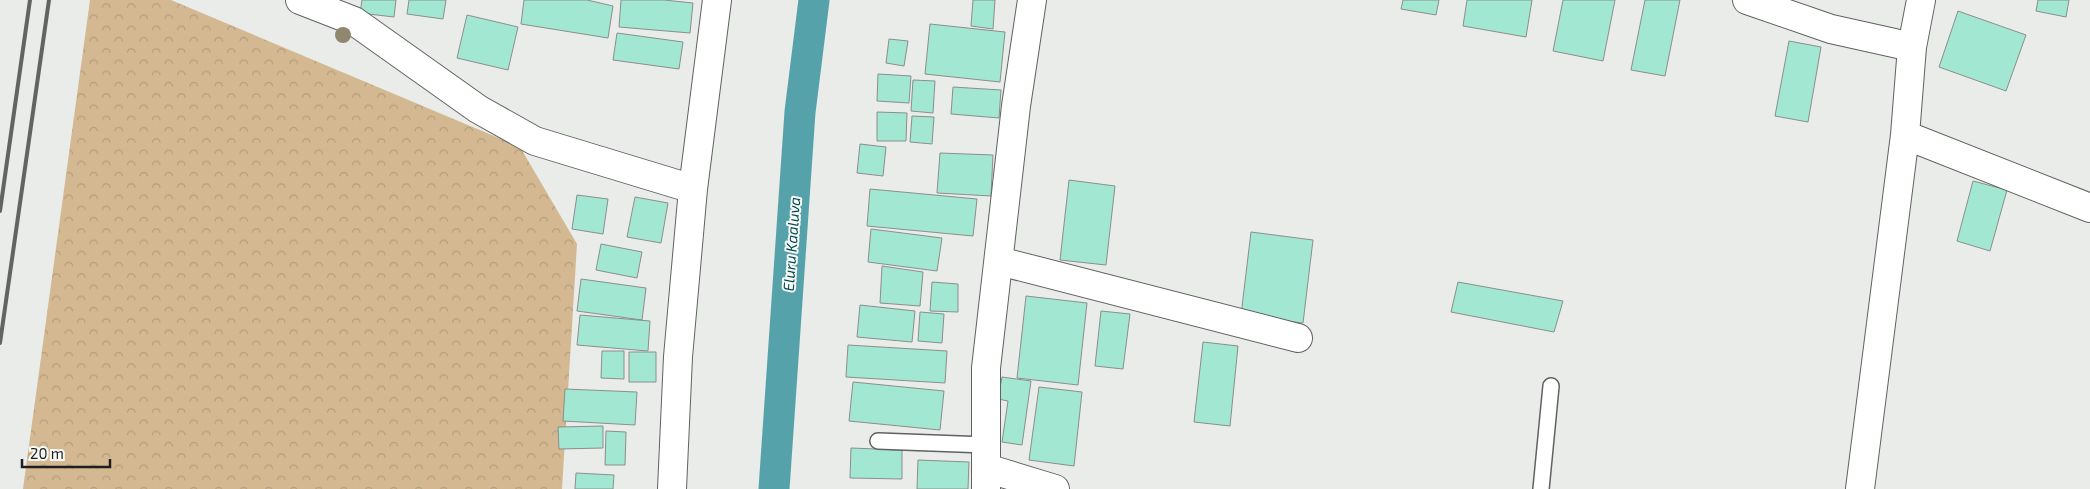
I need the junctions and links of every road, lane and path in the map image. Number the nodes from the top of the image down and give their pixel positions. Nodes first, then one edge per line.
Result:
1 (300, 0) edge
2 (718, 0) edge
3 (1032, 0) edge
4 (1747, 0) edge
5 (1921, 0) edge
6 (356, 11) edge
7 (1912, 47) junction
8 (1905, 135) junction
9 (693, 189) junction
10 (2090, 208) edge
11 (999, 261) junction
12 (1298, 338) dead end
13 (1551, 386) dead end
14 (878, 442) dead end
15 (986, 467) edge
16 (672, 489) edge
17 (1055, 489) edge
18 (1541, 489) edge
19 (1860, 489) edge

1 - 6 street
2 - 9 street
3 - 11 street
4 - 7 street
5 - 7 street
6 - 9 street
7 - 8 street
8 - 10 street
8 - 19 street
9 - 16 street
11 - 12 street
11 - 15 street
13 - 18 lane
14 - 15 lane
15 - 17 street

